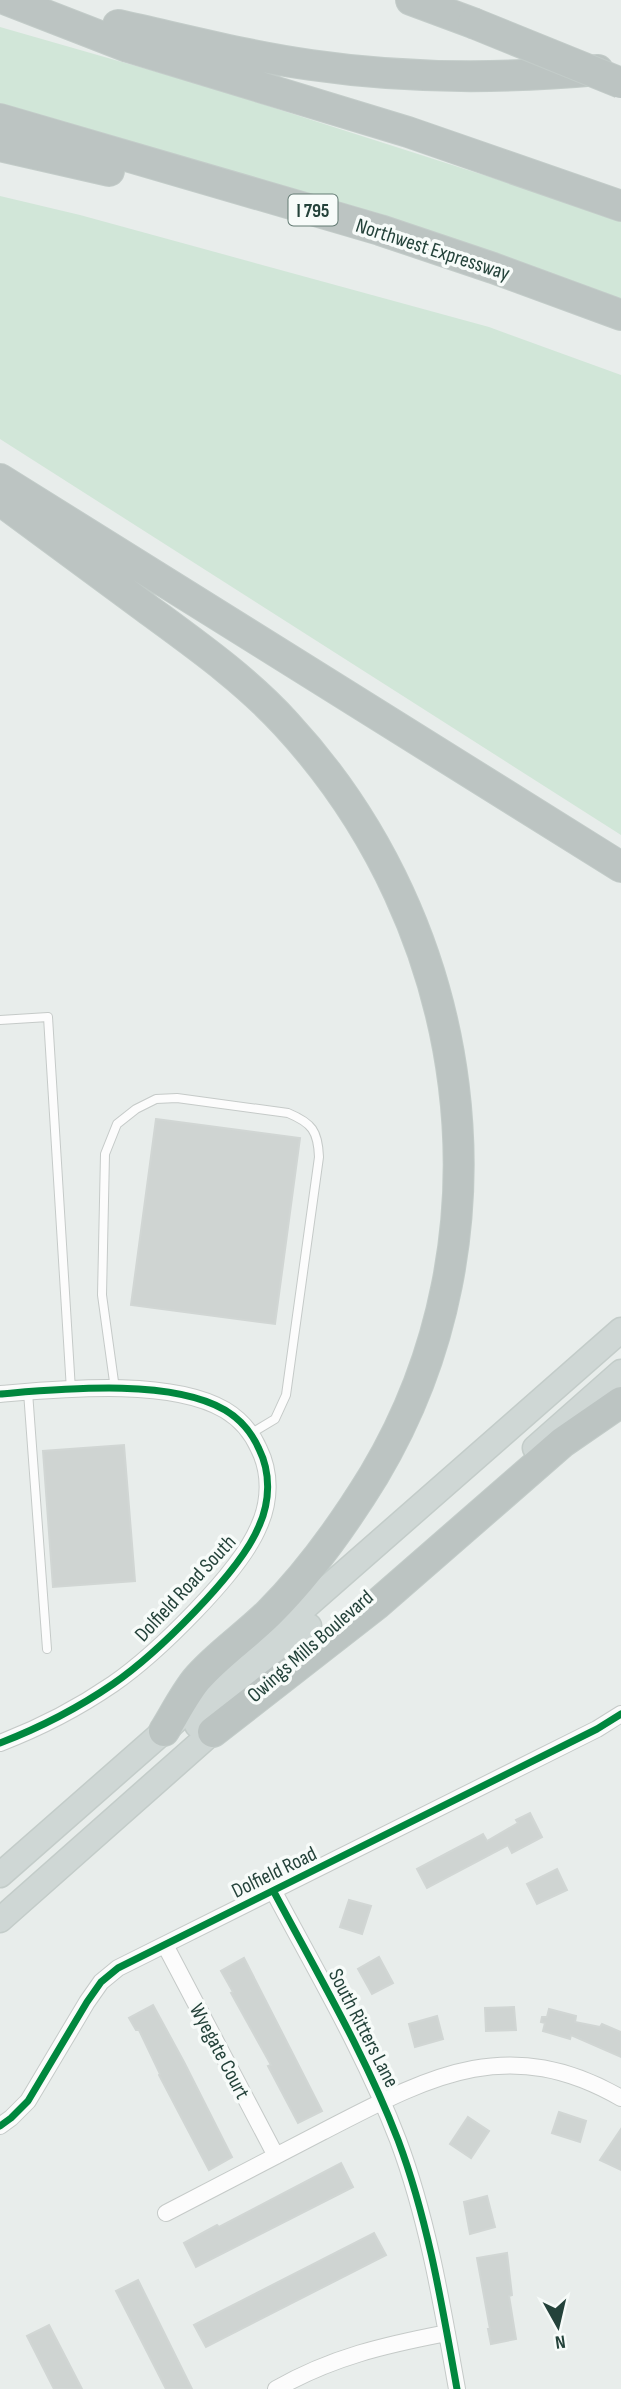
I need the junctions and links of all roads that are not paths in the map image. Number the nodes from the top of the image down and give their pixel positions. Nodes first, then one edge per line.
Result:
1 (411, 0) edge
2 (9, 1) edge
3 (621, 67) edge
4 (621, 83) edge
5 (0, 119) edge
6 (0, 146) edge
7 (621, 206) edge
8 (380, 230) junction
9 (621, 316) edge
10 (0, 479) edge
11 (0, 500) edge
12 (621, 867) edge
13 (0, 1020) edge
14 (621, 1330) edge
15 (621, 1372) edge
16 (115, 1389) junction
17 (71, 1390) junction
18 (27, 1392) junction
19 (550, 1392) junction
20 (0, 1394) edge
21 (621, 1402) edge
22 (250, 1434) junction
23 (47, 1649) dead end
24 (621, 1714) edge
25 (164, 1731) junction
26 (213, 1732) junction
27 (0, 1743) edge
28 (0, 1875) edge
29 (274, 1892) junction
30 (0, 1900) edge
31 (0, 1920) edge
32 (165, 1945) junction
33 (621, 2098) edge
34 (382, 2101) junction
35 (0, 2126) edge
36 (276, 2156) junction
37 (166, 2213) dead end
38 (447, 2333) junction
39 (276, 2389) edge
40 (457, 2389) edge

1 - 4 highway, bridge
2 - 3 highway
2 - 7 highway
5 - 8 highway, Northwest Expressway / I 795
6 - 8 highway
8 - 9 highway, Northwest Expressway / I 795
10 - 12 highway
11 - 25 highway
13 - 17 lane
14 - 19 main road, Owings Mills Boulevard
15 - 26 main road, Owings Mills Boulevard
16 - 17 street, Dolfield Road South
16 - 22 street, Dolfield Road South
16 - 22 lane
17 - 18 street, Dolfield Road South
18 - 20 street, Dolfield Road South
18 - 23 lane
19 - 25 main road, Owings Mills Boulevard
19 - 30 main road
21 - 26 highway
22 - 27 street, Dolfield Road South
24 - 29 street, Dolfield Road
25 - 28 main road, Owings Mills Boulevard
26 - 31 main road, Owings Mills Boulevard
29 - 32 street, Dolfield Road
29 - 34 street, South Ritters Lane
32 - 35 street, Dolfield Road
32 - 36 street, Wyegate Court
33 - 34 street
34 - 36 street
34 - 38 street, South Ritters Lane
36 - 37 street
38 - 39 street
38 - 40 street, South Ritters Lane

